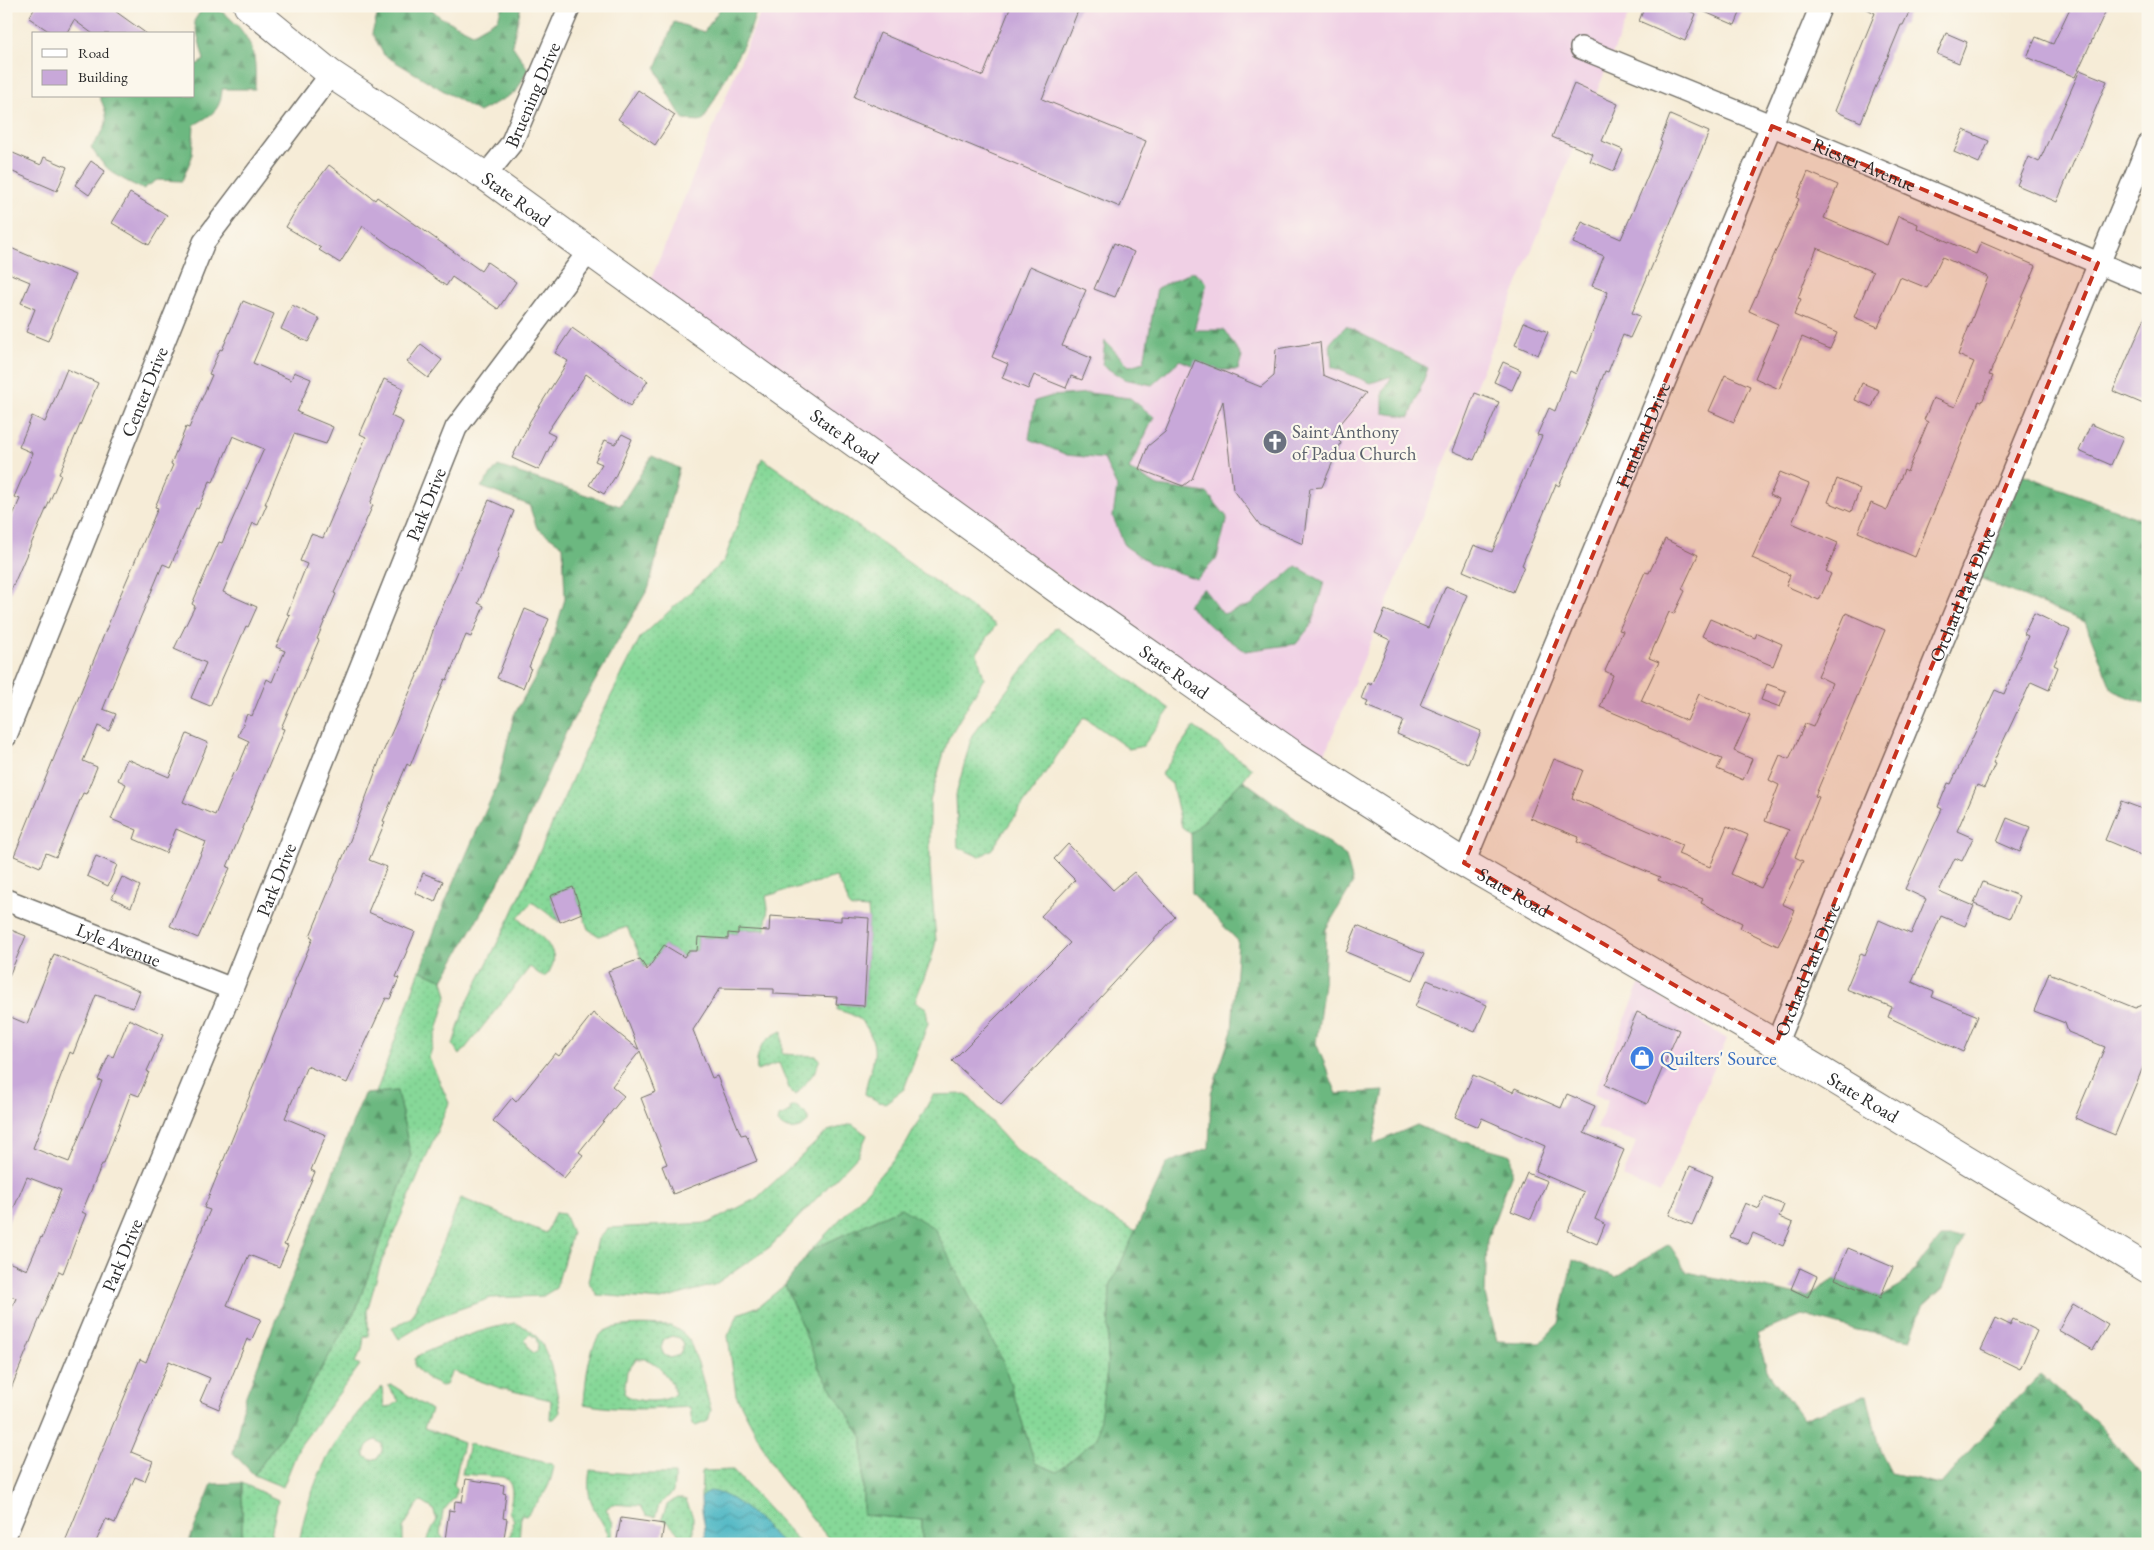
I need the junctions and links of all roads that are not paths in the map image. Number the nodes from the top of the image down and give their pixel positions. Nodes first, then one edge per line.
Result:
1 (570, 6) edge
2 (1821, 6) edge
3 (259, 10) edge
4 (1581, 48) dead end
5 (331, 74) junction
6 (1772, 126) junction
7 (2148, 145) edge
8 (485, 176) junction
9 (589, 251) junction
10 (2098, 263) junction
11 (2148, 284) edge
12 (6, 736) edge
13 (1464, 863) junction
14 (6, 900) edge
15 (232, 989) junction
16 (1776, 1044) junction
17 (2148, 1269) edge
18 (6, 1534) edge

1 - 8 street, Bruening Drive
2 - 6 street, Fruitland Drive
3 - 5 main road, State Road
4 - 6 street, Riester Avenue
5 - 8 main road, State Road
5 - 12 street, Center Drive
6 - 10 street, Riester Avenue
6 - 13 street, Fruitland Drive
7 - 10 street, Orchard Park Drive
8 - 9 main road, State Road
9 - 13 main road, State Road
9 - 15 street, Park Drive
10 - 11 street, Riester Avenue
10 - 16 street, Orchard Park Drive
13 - 16 main road, State Road
14 - 15 street, Lyle Avenue
15 - 18 street, Park Drive
16 - 17 main road, State Road

